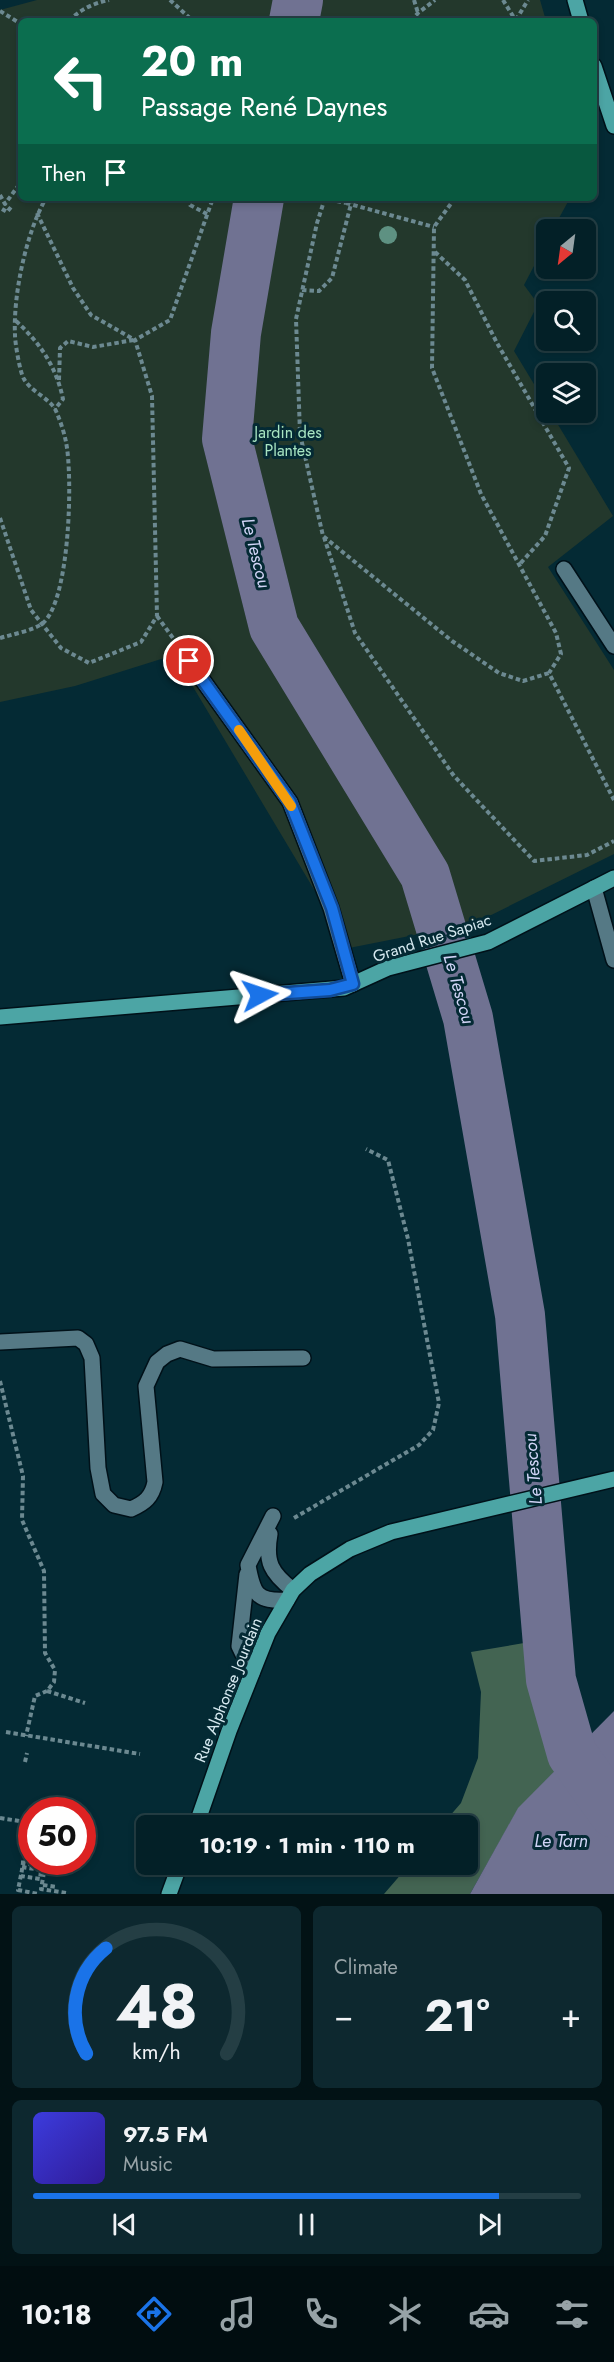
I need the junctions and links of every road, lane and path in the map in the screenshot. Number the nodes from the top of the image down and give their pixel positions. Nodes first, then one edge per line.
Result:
1 (109, 0) edge
2 (170, 0) edge
3 (414, 0) edge
4 (435, 0) edge
5 (503, 0) edge
6 (528, 0) edge
7 (575, 0) edge
8 (0, 11) edge
9 (418, 13) junction
10 (72, 18) edge
11 (190, 18) edge
12 (414, 18) edge
13 (515, 18) edge
14 (517, 18) edge
15 (580, 18) edge
16 (18, 22) edge
17 (597, 75) edge
18 (614, 126) edge
19 (18, 186) edge
20 (0, 195) edge
21 (44, 201) edge
22 (188, 201) edge
23 (212, 201) edge
24 (323, 201) edge
25 (336, 201) edge
26 (350, 201) edge
27 (453, 201) edge
28 (5, 204) junction
29 (349, 204) junction
30 (2, 209) dead end
31 (37, 213) junction
32 (207, 214) junction
33 (434, 227) junction
34 (434, 251) junction
35 (302, 290) junction
36 (16, 321) junction
37 (135, 340) junction
38 (59, 380) junction
39 (55, 409) junction
40 (0, 518) edge
41 (323, 536) junction
42 (519, 565) junction
43 (564, 569) dead end
44 (157, 616) junction
45 (42, 624) junction
46 (0, 638) edge
47 (614, 646) edge
48 (189, 661) joint
49 (549, 673) junction
50 (614, 800) edge
51 (614, 841) edge
52 (614, 878) edge
53 (594, 888) junction
54 (614, 960) edge
55 (353, 984) junction
56 (0, 1017) edge
57 (366, 1149) dead end
58 (0, 1342) edge
59 (303, 1358) dead end
60 (0, 1381) edge
61 (613, 1479) edge
62 (290, 1521) dead end
63 (248, 1565) junction
64 (290, 1595) junction
65 (252, 1673) junction
66 (47, 1691) junction
67 (85, 1703) dead end
68 (6, 1732) dead end
69 (26, 1736) junction
70 (27, 1753) dead end
71 (141, 1754) dead end
72 (25, 1762) dead end
73 (200, 1815) edge
74 (0, 1818) edge
75 (18, 1821) edge
76 (21, 1875) edge
77 (21, 1875) edge
78 (40, 1875) edge
79 (43, 1875) edge
80 (44, 1875) edge
81 (176, 1875) edge
82 (43, 1885) junction
83 (57, 1887) dead end
84 (66, 1893) edge
85 (40, 1894) edge
86 (168, 1894) edge

1 - 10 path
2 - 11 path
3 - 9 path
4 - 9 path
5 - 13 path
6 - 14 path
7 - 15 main road
8 - 16 path
9 - 12 path
17 - 18 main road
19 - 28 path
20 - 28 path
21 - 31 path
22 - 32 path
23 - 32 path
24 - 35 path
25 - 29 path, bridge
26 - 29 path
27 - 33 path
28 - 30 path
29 - 33 path
29 - 35 path
31 - 36 path
31 - 37 path
32 - 37 path
33 - 34 path
34 - 42 path
34 - 42 path
35 - 41 path
36 - 38 path
36 - 39 path
37 - 38 path
37 - 44 path
38 - 39 path
39 - 45 path
40 - 45 path
41 - 49 path
41 - 51 path
42 - 49 path
43 - 47 street
44 - 45 path
44 - 48 path
45 - 46 path
48 - 55 street
49 - 50 path
52 - 53 main road, Grand Rue Sapiac
53 - 54 street
53 - 55 main road, Grand Rue Sapiac
55 - 56 main road, Grand Rue Sapiac
57 - 62 path
58 - 59 street
60 - 66 path
61 - 64 main road, Rue Alphonse Jourdain
63 - 64 street
63 - 64 street
63 - 65 street
64 - 65 main road, Rue Alphonse Jourdain
65 - 73 main road, Rue Alphonse Jourdain
66 - 67 path
66 - 69 path
68 - 69 path
69 - 71 path
70 - 72 path
74 - 75 path
76 - 85 path
77 - 78 path
79 - 84 path
80 - 82 path
81 - 86 main road
82 - 83 path
82 - 85 path

